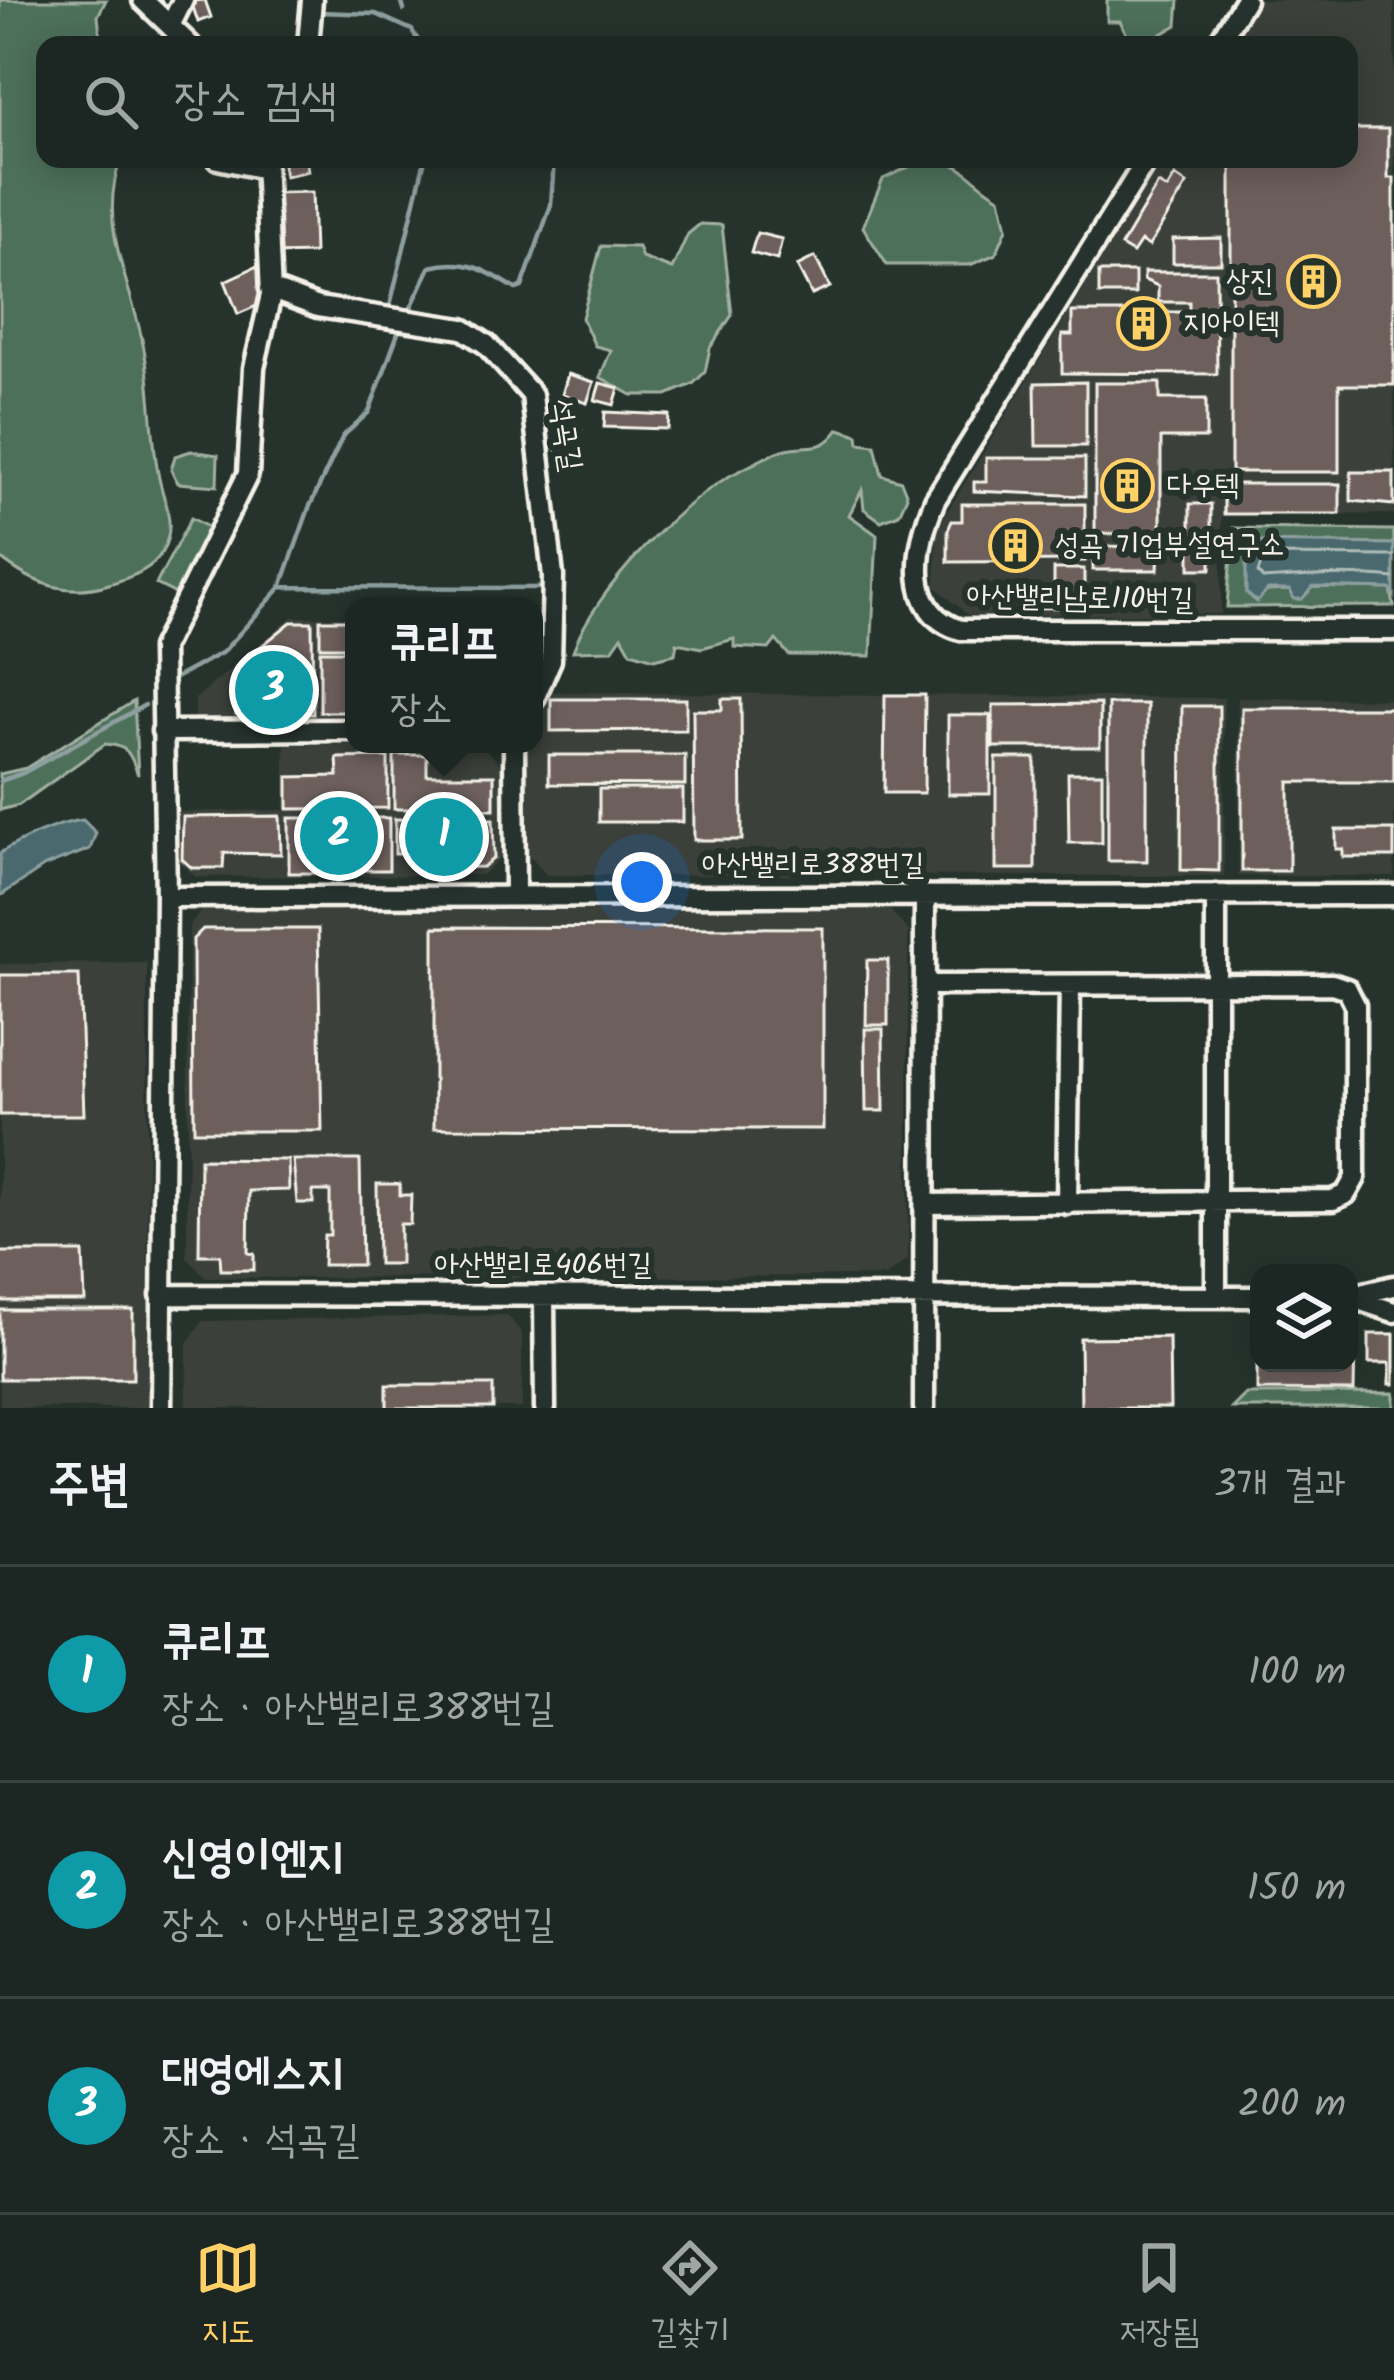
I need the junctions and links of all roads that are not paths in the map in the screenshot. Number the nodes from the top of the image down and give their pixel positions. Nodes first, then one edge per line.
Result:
1 (143, 0) edge
2 (183, 0) edge
3 (312, 0) edge
4 (1245, 0) edge
5 (171, 24) junction
6 (182, 36) edge
7 (309, 36) edge
8 (1223, 36) edge
9 (265, 168) edge
10 (1141, 168) edge
11 (270, 289) junction
12 (1394, 630) edge
13 (543, 679) edge
14 (162, 730) junction
15 (345, 730) edge
16 (514, 753) edge
17 (1216, 895) junction
18 (1394, 895) edge
19 (515, 896) junction
20 (925, 896) junction
21 (166, 897) junction
22 (1216, 984) junction
23 (925, 985) junction
24 (1070, 986) junction
25 (1216, 1200) junction
26 (925, 1204) junction
27 (1067, 1204) junction
28 (1394, 1286) edge
29 (161, 1295) junction
30 (1358, 1295) edge
31 (544, 1296) junction
32 (925, 1296) junction
33 (1216, 1297) junction
34 (1250, 1297) edge
35 (1358, 1297) edge
36 (1394, 1297) edge
37 (1358, 1300) edge
38 (1394, 1312) edge
39 (161, 1408) edge
40 (545, 1408) edge
41 (924, 1408) edge

1 - 5 street
2 - 5 street
3 - 7 street
4 - 8 street
5 - 6 street
9 - 11 street
10 - 12 street, 아산밸리남로110번길
11 - 13 street, 석곡길
11 - 14 street
14 - 15 street
14 - 21 street
16 - 19 street
17 - 18 street, 아산밸리로388번길
17 - 20 street, 아산밸리로388번길
17 - 22 street
19 - 20 street, 아산밸리로388번길
19 - 21 street, 아산밸리로388번길
20 - 23 street
21 - 29 street
22 - 24 street
22 - 25 street
22 - 25 street
23 - 24 street
23 - 26 street
24 - 27 street
25 - 27 street
25 - 33 street
26 - 27 street
26 - 32 street
28 - 30 street
29 - 31 street, 아산밸리로406번길
29 - 39 street
31 - 32 street, 아산밸리로406번길
31 - 40 street
32 - 33 street, 아산밸리로406번길
32 - 41 street
33 - 34 street, 아산밸리로406번길
35 - 36 street
37 - 38 street

